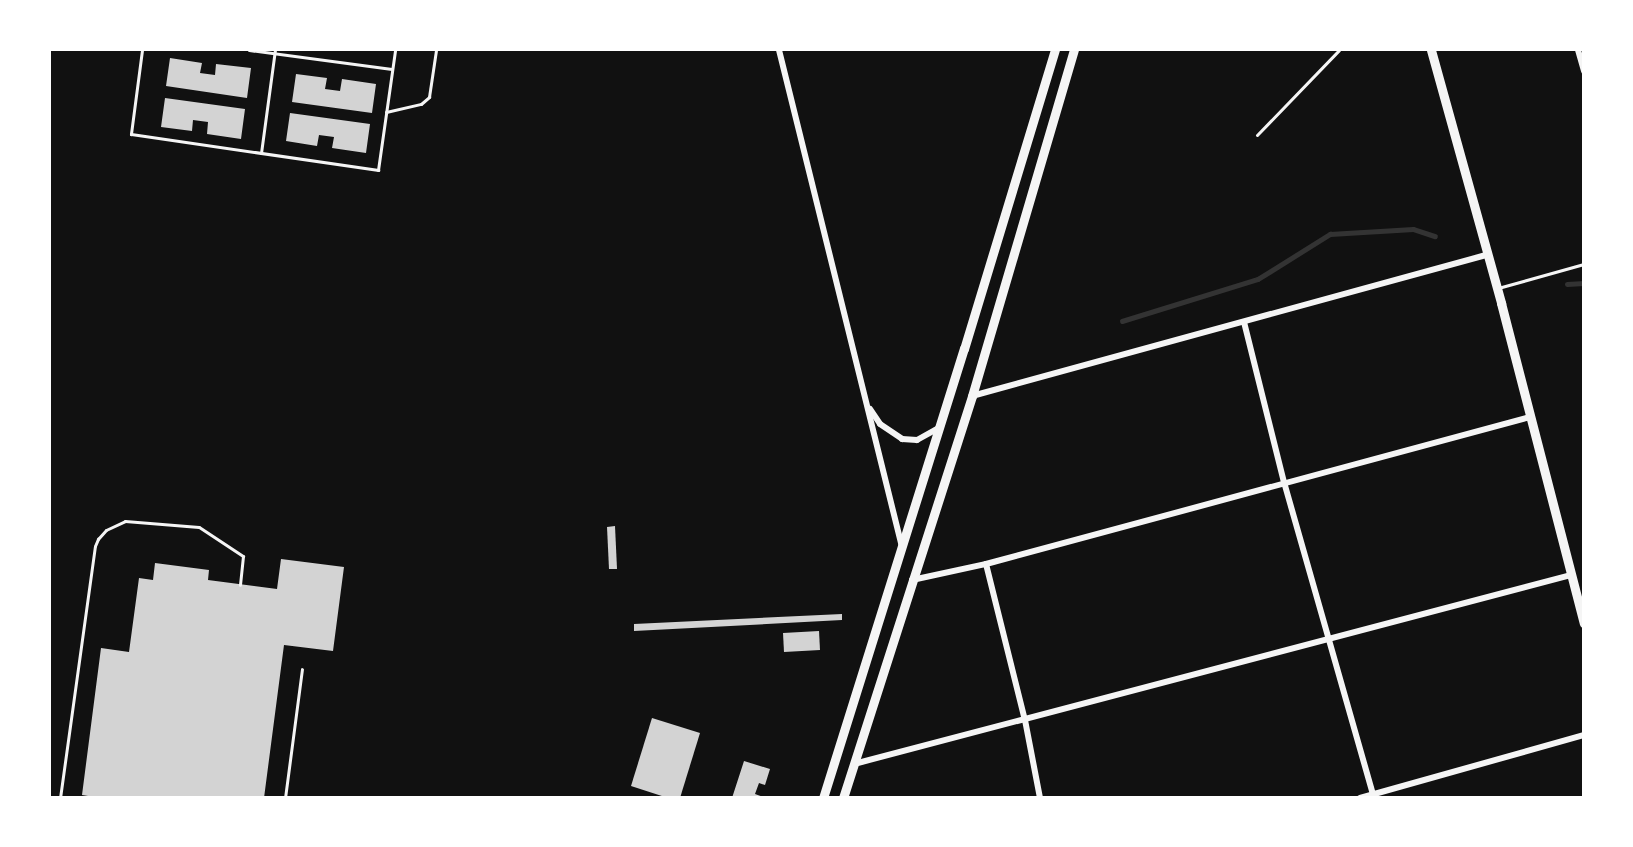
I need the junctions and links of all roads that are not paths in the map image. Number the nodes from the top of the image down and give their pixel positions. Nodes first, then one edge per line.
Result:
1 (142, 50) edge
2 (249, 50) edge
3 (395, 50) edge
4 (436, 50) edge
5 (779, 50) edge
6 (1055, 50) edge
7 (1074, 50) edge
8 (1339, 50) edge
9 (1431, 50) edge
10 (1578, 50) edge
11 (275, 51) edge
12 (392, 69) junction
13 (1584, 71) edge
14 (386, 112) junction
15 (1257, 135) dead end
16 (261, 153) junction
17 (1486, 255) junction
18 (1584, 264) edge
19 (1496, 288) junction
20 (1244, 322) junction
21 (972, 396) junction
22 (866, 404) junction
23 (1530, 417) junction
24 (939, 428) junction
25 (1284, 482) junction
26 (902, 548) junction
27 (986, 564) junction
28 (1571, 575) junction
29 (911, 580) junction
30 (240, 585) dead end
31 (1584, 623) edge
32 (1331, 640) junction
33 (302, 669) dead end
34 (1025, 720) junction
35 (1584, 735) edge
36 (854, 764) junction
37 (1373, 794) junction
38 (60, 798) edge
39 (285, 798) edge
40 (823, 798) edge
41 (843, 798) edge
42 (1040, 798) edge
43 (1360, 798) edge

1 - 16 lane
2 - 11 lane
3 - 12 lane
4 - 14 lane
5 - 22 street
6 - 24 main road
7 - 21 main road
8 - 15 lane
9 - 17 main road
10 - 13 street
11 - 12 lane
11 - 16 lane
12 - 14 lane
14 - 16 lane
17 - 19 main road
17 - 20 street
18 - 19 lane
19 - 23 main road
20 - 21 street
20 - 25 street
21 - 29 main road
22 - 24 street
22 - 26 street
23 - 25 street
23 - 28 main road
24 - 26 main road
25 - 27 street
25 - 32 street
26 - 40 main road
27 - 29 street
27 - 34 street
28 - 31 main road
28 - 32 street
29 - 36 main road
30 - 38 lane
32 - 34 street
32 - 37 street
33 - 39 lane
34 - 36 street
34 - 42 street
35 - 37 street
36 - 41 main road
37 - 43 street

